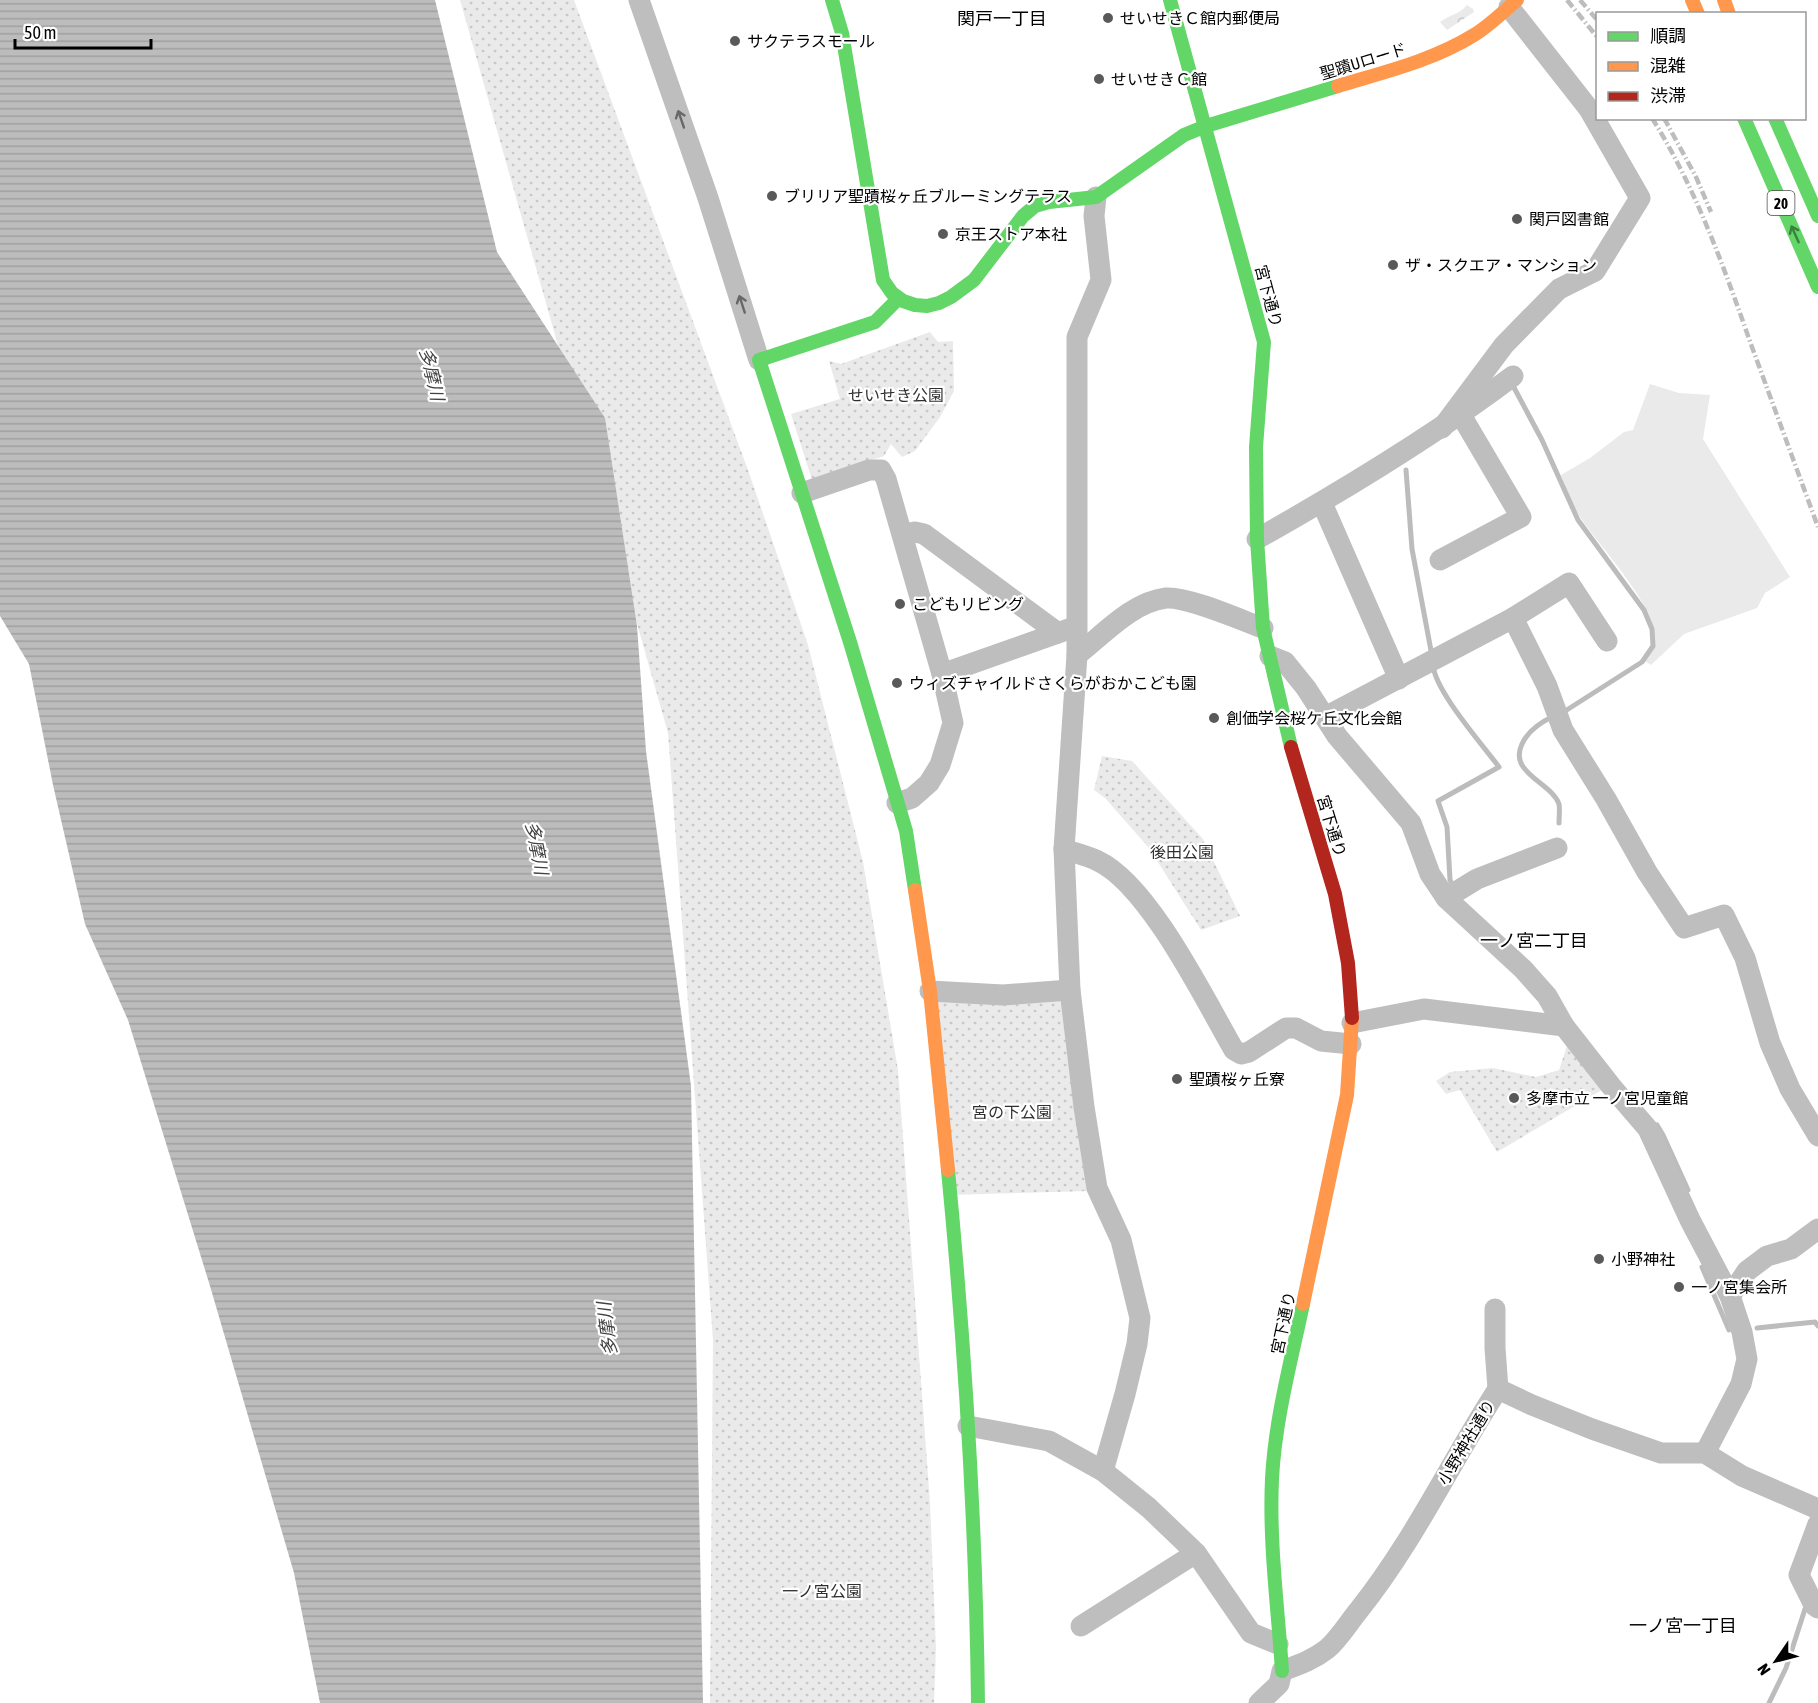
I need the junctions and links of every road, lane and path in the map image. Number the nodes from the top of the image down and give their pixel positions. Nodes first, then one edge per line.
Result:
1 (639, 0) edge
2 (832, 0) edge
3 (1170, 0) edge
4 (1513, 3) edge
5 (1745, 120) edge
6 (1776, 120) edge
7 (1206, 126) junction
8 (1096, 197) junction
9 (1818, 216) edge
10 (1818, 287) edge
11 (898, 300) junction
12 (759, 360) junction
13 (1513, 376) dead end
14 (1461, 415) junction
15 (1442, 428) junction
16 (801, 493) junction
17 (1322, 503) junction
18 (904, 536) junction
19 (1257, 539) junction
20 (1440, 560) dead end
21 (1513, 618) junction
22 (1263, 628) junction
23 (1067, 630) junction
24 (1607, 641) dead end
25 (1077, 655) junction
26 (1270, 656) junction
27 (942, 674) junction
28 (1399, 679) junction
29 (1325, 717) junction
30 (897, 803) junction
31 (1557, 848) dead end
32 (1064, 849) junction
33 (1453, 894) junction
34 (1070, 990) junction
35 (930, 991) junction
36 (1352, 1023) junction
37 (1564, 1026) junction
38 (1351, 1044) junction
39 (1818, 1136) edge
40 (1818, 1229) edge
41 (1730, 1296) junction
42 (1495, 1308) dead end
43 (1498, 1389) junction
44 (968, 1426) junction
45 (1705, 1453) junction
46 (1103, 1471) junction
47 (1818, 1509) edge
48 (1818, 1524) edge
49 (1196, 1553) junction
50 (1818, 1608) edge
51 (1081, 1626) dead end
52 (1278, 1644) junction
53 (1282, 1671) junction
54 (978, 1703) edge
55 (1259, 1703) edge

12 -> 1 street
2 - 11 street
3 - 7 street, 宮下通り
4 - 7 street, 聖蹟Uロード
4 - 15 street
10 -> 5 street, 20
6 - 9 street, 20
7 - 8 street, 聖蹟Uロード
7 - 19 street, 宮下通り
8 - 11 street
8 - 23 street
11 - 12 street
12 - 16 street
13 - 14 street
14 - 15 street
14 - 20 street
15 - 17 street
16 - 18 street
16 - 30 street
17 - 19 street
17 - 28 street
18 - 23 street
18 - 27 street
19 - 22 street, 宮下通り
21 - 24 street
21 - 28 street
21 - 39 street
22 - 25 street
22 - 26 street, 宮下通り
23 - 25 street
23 - 27 street
25 - 32 street
26 - 29 street
26 - 36 street, 宮下通り
27 - 30 street
28 - 29 street
29 - 33 street
30 - 35 street
31 - 33 street
32 - 34 street
32 - 38 street
33 - 37 street
34 - 35 street
34 - 46 street
35 - 44 street
36 - 37 street
36 - 38 street, 宮下通り
37 - 41 street
38 - 52 street, 宮下通り
40 - 41 street
41 - 45 street
42 - 43 street
43 - 45 street, 小野神社通り
43 - 53 street, 小野神社通り
44 - 46 street
44 - 54 street
45 - 47 street
46 - 49 street
48 - 50 street
49 - 51 street
49 - 52 street
52 - 53 street, 宮下通り
53 - 55 street

